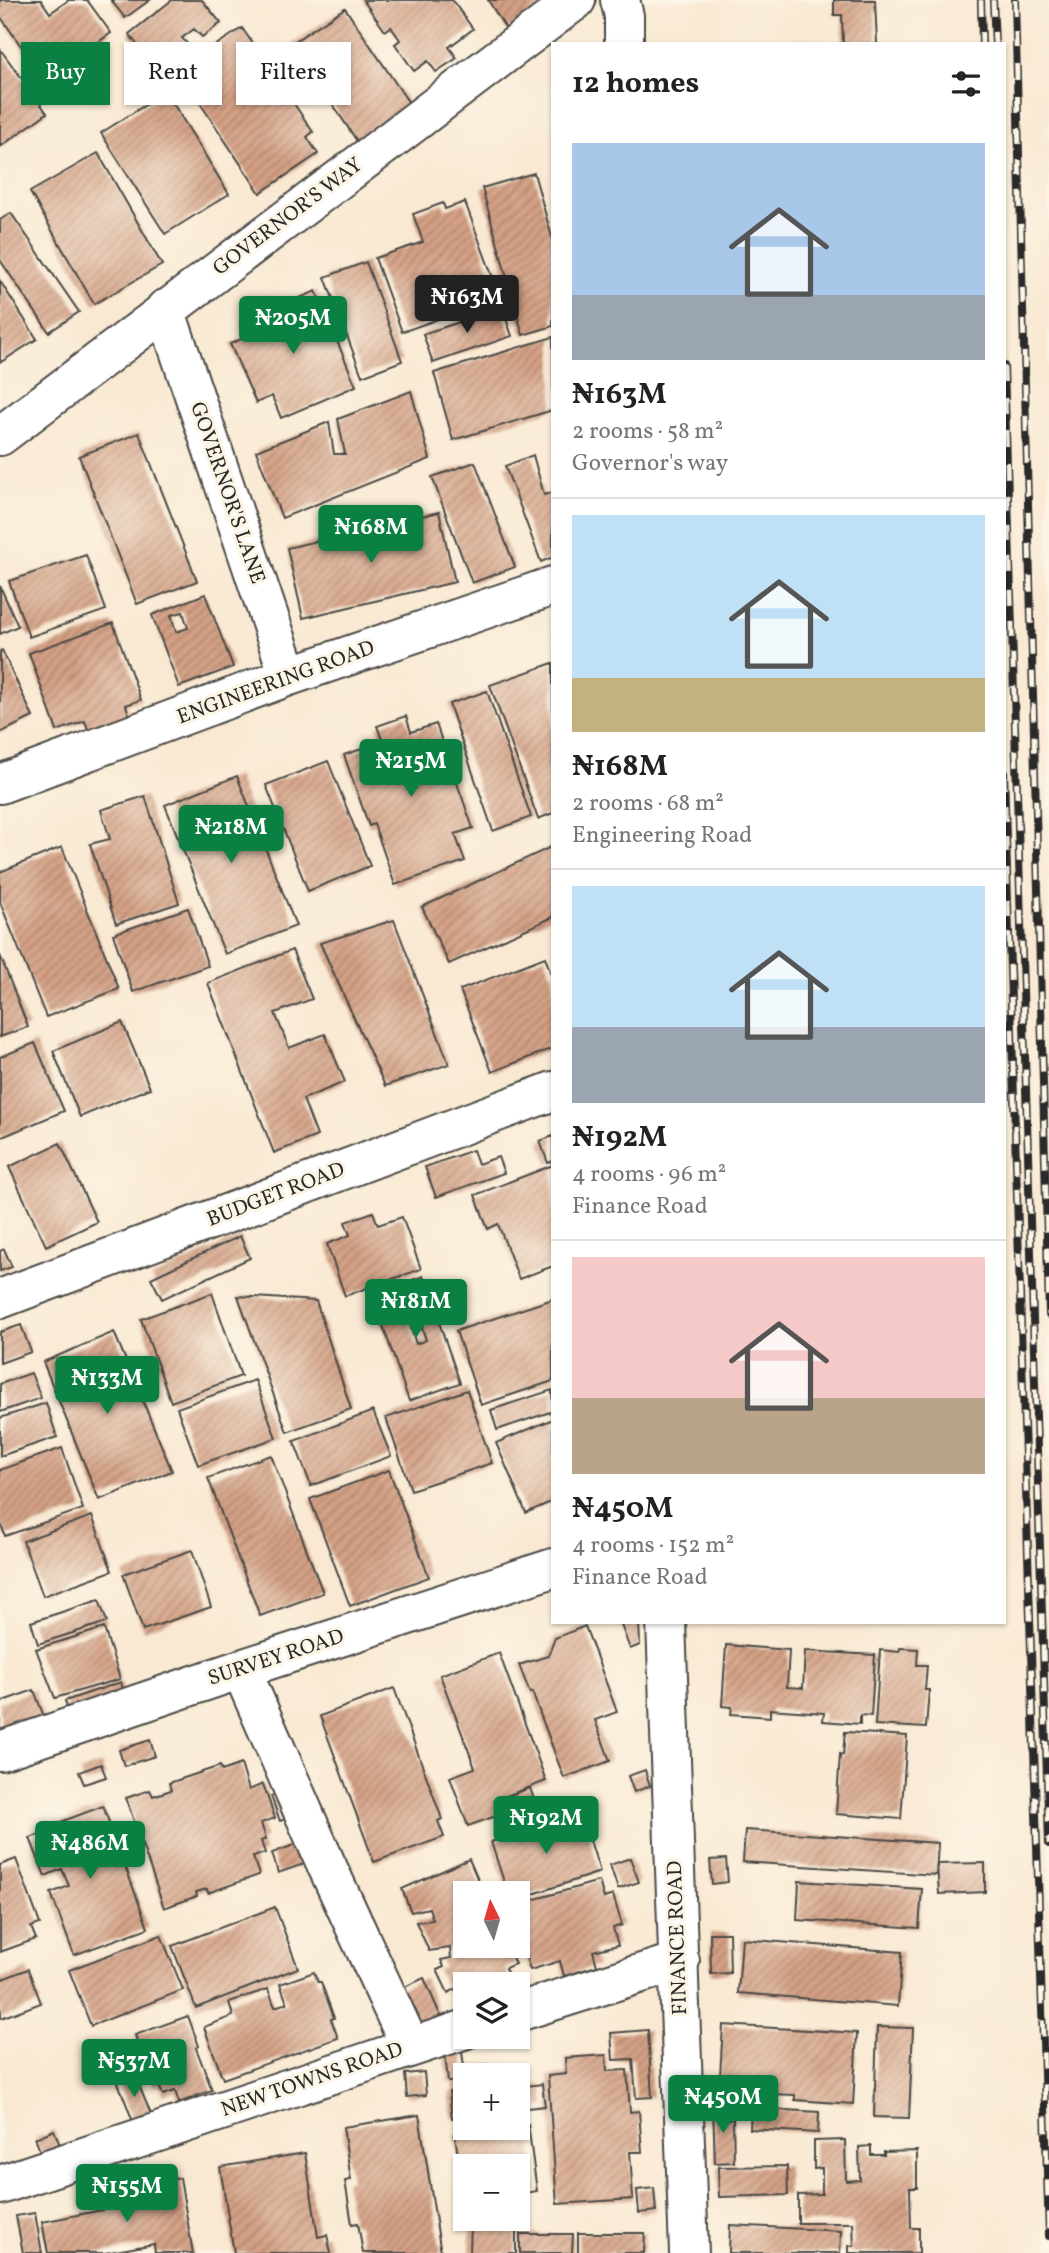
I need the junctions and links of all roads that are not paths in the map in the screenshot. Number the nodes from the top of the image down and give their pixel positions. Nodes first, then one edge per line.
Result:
1 (576, 0) edge
2 (621, 0) edge
3 (624, 42) edge
4 (166, 309) junction
5 (0, 436) edge
6 (551, 587) edge
7 (289, 676) junction
8 (0, 784) edge
9 (551, 1092) edge
10 (0, 1299) edge
11 (551, 1569) edge
12 (666, 1624) edge
13 (242, 1669) junction
14 (0, 1751) edge
15 (680, 1961) junction
16 (530, 2008) edge
17 (453, 2033) edge
18 (410, 2046) junction
19 (0, 2185) edge
20 (689, 2253) edge

1 - 4 street, GOVERNOR'S WAY
2 - 3 street
4 - 5 street, GOVERNOR'S WAY
4 - 7 street, GOVERNOR'S LANE
6 - 7 street, ENGINEERING ROAD
7 - 8 street, ENGINEERING ROAD
9 - 10 street, BUDGET ROAD
11 - 13 street, SURVEY ROAD
12 - 15 street, FINANCE ROAD
13 - 14 street, SURVEY ROAD
13 - 18 street
15 - 16 street
15 - 20 street, FINANCE ROAD
17 - 18 street, NEW TOWNS ROAD
18 - 19 street, NEW TOWNS ROAD

